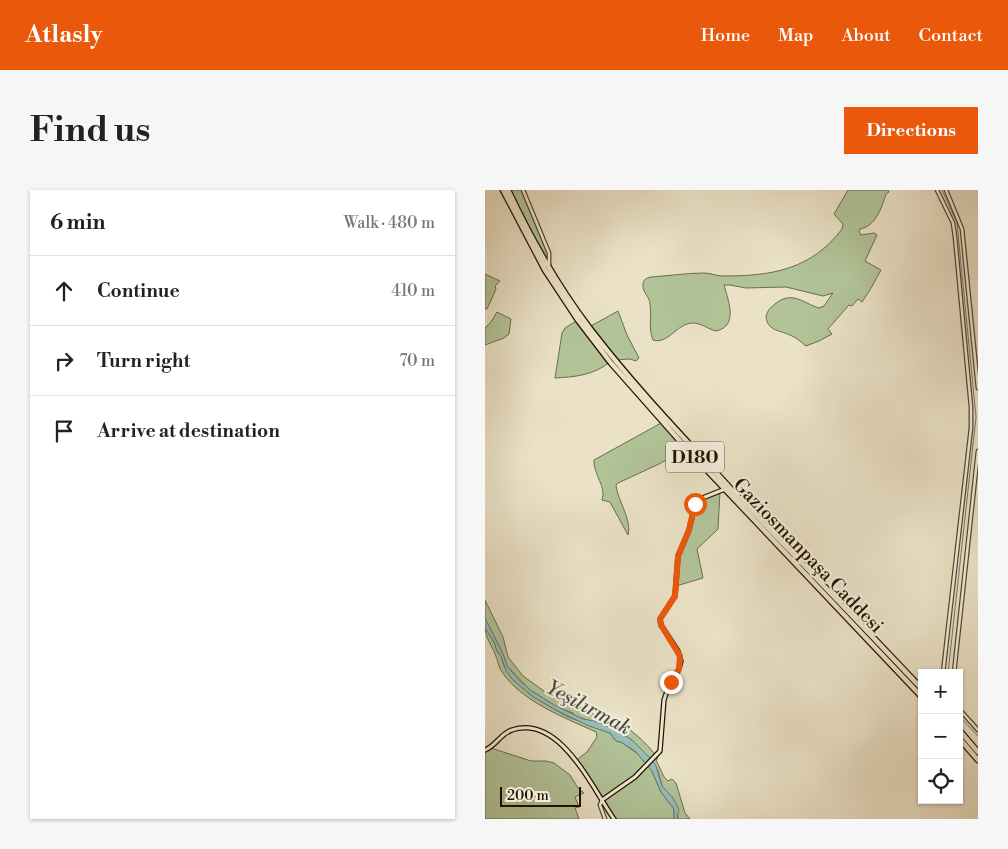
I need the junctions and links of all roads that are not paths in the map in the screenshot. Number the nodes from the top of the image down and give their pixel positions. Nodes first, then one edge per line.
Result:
1 (503, 190) edge
2 (508, 190) edge
3 (523, 190) edge
4 (937, 190) edge
5 (946, 190) edge
6 (549, 268) junction
7 (978, 388) edge
8 (978, 451) edge
9 (725, 489) junction
10 (943, 669) edge
11 (954, 669) edge
12 (918, 685) edge
13 (918, 693) edge
14 (963, 714) edge
15 (978, 730) edge
16 (963, 735) edge
17 (963, 743) edge
18 (485, 750) edge
19 (978, 752) edge
20 (978, 760) edge
21 (602, 800) junction
22 (605, 819) edge
23 (614, 819) edge

1 - 9 highway, Gaziosmanpaşa Caddesi / D180
2 - 6 highway, Gaziosmanpaşa Caddesi / D180
3 - 6 street
4 - 10 street
5 - 7 street
6 - 12 highway, Gaziosmanpaşa Caddesi / D180
8 - 11 street
9 - 13 highway, Gaziosmanpaşa Caddesi / D180
9 - 21 street
14 - 15 street
16 - 19 highway
17 - 20 highway
18 - 21 street
21 - 22 street
21 - 23 street

